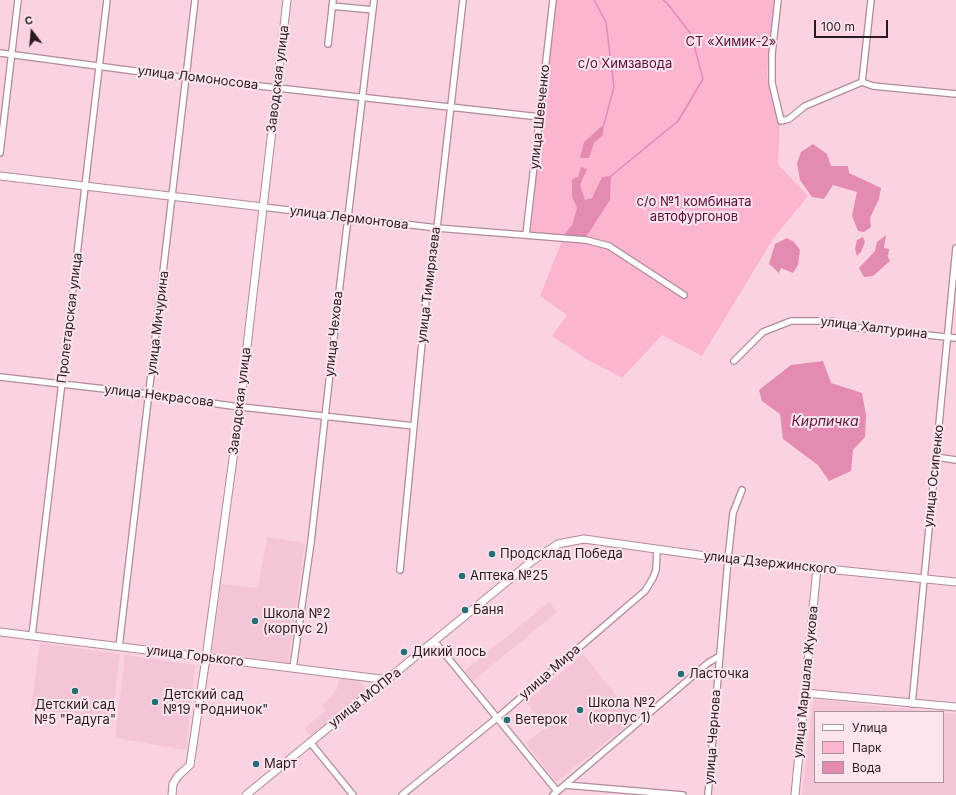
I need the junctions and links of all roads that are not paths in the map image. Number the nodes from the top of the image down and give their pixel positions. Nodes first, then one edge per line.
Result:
1 (18, 0) edge
2 (107, 0) edge
3 (196, 0) edge
4 (287, 0) edge
5 (374, 0) edge
6 (463, 0) edge
7 (553, 0) edge
8 (778, 0) edge
9 (871, 0) edge
10 (332, 3) edge
11 (373, 10) junction
12 (328, 44) dead end
13 (0, 54) edge
14 (12, 55) junction
15 (99, 66) junction
16 (187, 78) junction
17 (862, 82) junction
18 (277, 87) junction
19 (956, 94) edge
20 (363, 97) junction
21 (450, 108) junction
22 (540, 117) junction
23 (0, 153) edge
24 (0, 176) edge
25 (86, 187) junction
26 (173, 196) junction
27 (263, 207) junction
28 (349, 218) junction
29 (437, 228) junction
30 (526, 235) junction
31 (956, 248) edge
32 (684, 296) dead end
33 (948, 337) junction
34 (956, 338) edge
35 (734, 361) dead end
36 (0, 377) edge
37 (62, 385) junction
38 (150, 394) junction
39 (240, 407) junction
40 (325, 416) junction
41 (414, 426) junction
42 (936, 457) junction
43 (956, 460) edge
44 (742, 490) dead end
45 (584, 539) joint
46 (657, 550) junction
47 (728, 559) junction
48 (817, 568) junction
49 (400, 570) dead end
50 (924, 579) junction
51 (956, 582) edge
52 (0, 632) edge
53 (32, 636) junction
54 (434, 642) junction
55 (119, 647) junction
56 (718, 657) junction
57 (206, 658) junction
58 (293, 668) junction
59 (389, 680) junction
60 (805, 693) junction
61 (912, 704) junction
62 (956, 707) edge
63 (497, 718) junction
64 (310, 742) junction
65 (565, 785) junction
66 (622, 788) junction
67 (555, 793) edge
68 (645, 793) edge
69 (172, 795) edge
70 (246, 795) edge
71 (352, 795) edge
72 (402, 795) edge
73 (628, 795) edge
74 (683, 795) edge
75 (708, 795) edge
76 (795, 795) edge

1 - 14 street
2 - 15 street, Пролетарская улица
3 - 16 street, улица Мичурина
4 - 18 street, Заводская улица
5 - 11 street, улица Чехова
6 - 21 street, улица Тимирязева
7 - 22 street, улица Шевченко
8 - 17 street
9 - 17 street
10 - 11 street
10 - 12 street
11 - 20 street, улица Чехова
13 - 14 street, улица Ломоносова
14 - 15 street, улица Ломоносова
14 - 23 street
15 - 16 street, улица Ломоносова
15 - 25 street, Пролетарская улица
16 - 18 street, улица Ломоносова
16 - 26 street, улица Мичурина
17 - 19 street
18 - 20 street, улица Ломоносова
18 - 27 street, Заводская улица
20 - 21 street, улица Ломоносова
20 - 28 street, улица Чехова
21 - 22 street, улица Ломоносова
21 - 29 street, улица Тимирязева
22 - 30 street, улица Шевченко
24 - 25 street, улица Лермонтова
25 - 26 street, улица Лермонтова
25 - 37 street, Пролетарская улица
26 - 27 street, улица Лермонтова
26 - 38 street, улица Мичурина
27 - 28 street, улица Лермонтова
27 - 39 street, Заводская улица
28 - 29 street, улица Лермонтова
28 - 40 street, улица Чехова
29 - 30 street, улица Лермонтова
29 - 41 street, улица Тимирязева
30 - 32 street, улица Лермонтова
31 - 33 street, улица Осипенко
33 - 34 street, улица Халтурина
33 - 35 street, улица Халтурина
33 - 42 street, улица Осипенко
36 - 37 street, улица Некрасова
37 - 38 street, улица Некрасова
37 - 53 street, Пролетарская улица
38 - 39 street, улица Некрасова
38 - 55 street, улица Мичурина
39 - 40 street, улица Некрасова
39 - 57 street, Заводская улица
40 - 41 street, улица Некрасова
40 - 58 street, улица Чехова
41 - 49 street, улица Тимирязева
42 - 43 street
42 - 50 street, улица Осипенко
44 - 47 street, улица Чернова
45 - 46 street, улица Дзержинского
45 - 54 street, улица МОПРа
46 - 47 street, улица Дзержинского
46 - 63 street, улица Мира
47 - 48 street, улица Дзержинского
47 - 56 street, улица Чернова
48 - 50 street, улица Дзержинского
48 - 60 street, улица Маршала Жукова
50 - 51 street, улица Дзержинского
50 - 61 street, улица Осипенко
52 - 53 street, улица Горького
53 - 55 street, улица Горького
54 - 59 street, улица МОПРа
54 - 63 street
55 - 57 street, улица Горького
56 - 65 street
56 - 75 street, улица Чернова
57 - 58 street, улица Горького
57 - 69 street, Заводская улица
58 - 59 street, улица Горького
59 - 64 street, улица МОПРа
60 - 61 street
60 - 76 street, улица Маршала Жукова
61 - 62 street
63 - 67 street
63 - 72 street, улица Мира
64 - 70 street, улица МОПРа
64 - 71 street
65 - 66 street
65 - 67 street
66 - 68 street
66 - 73 street
68 - 74 street

